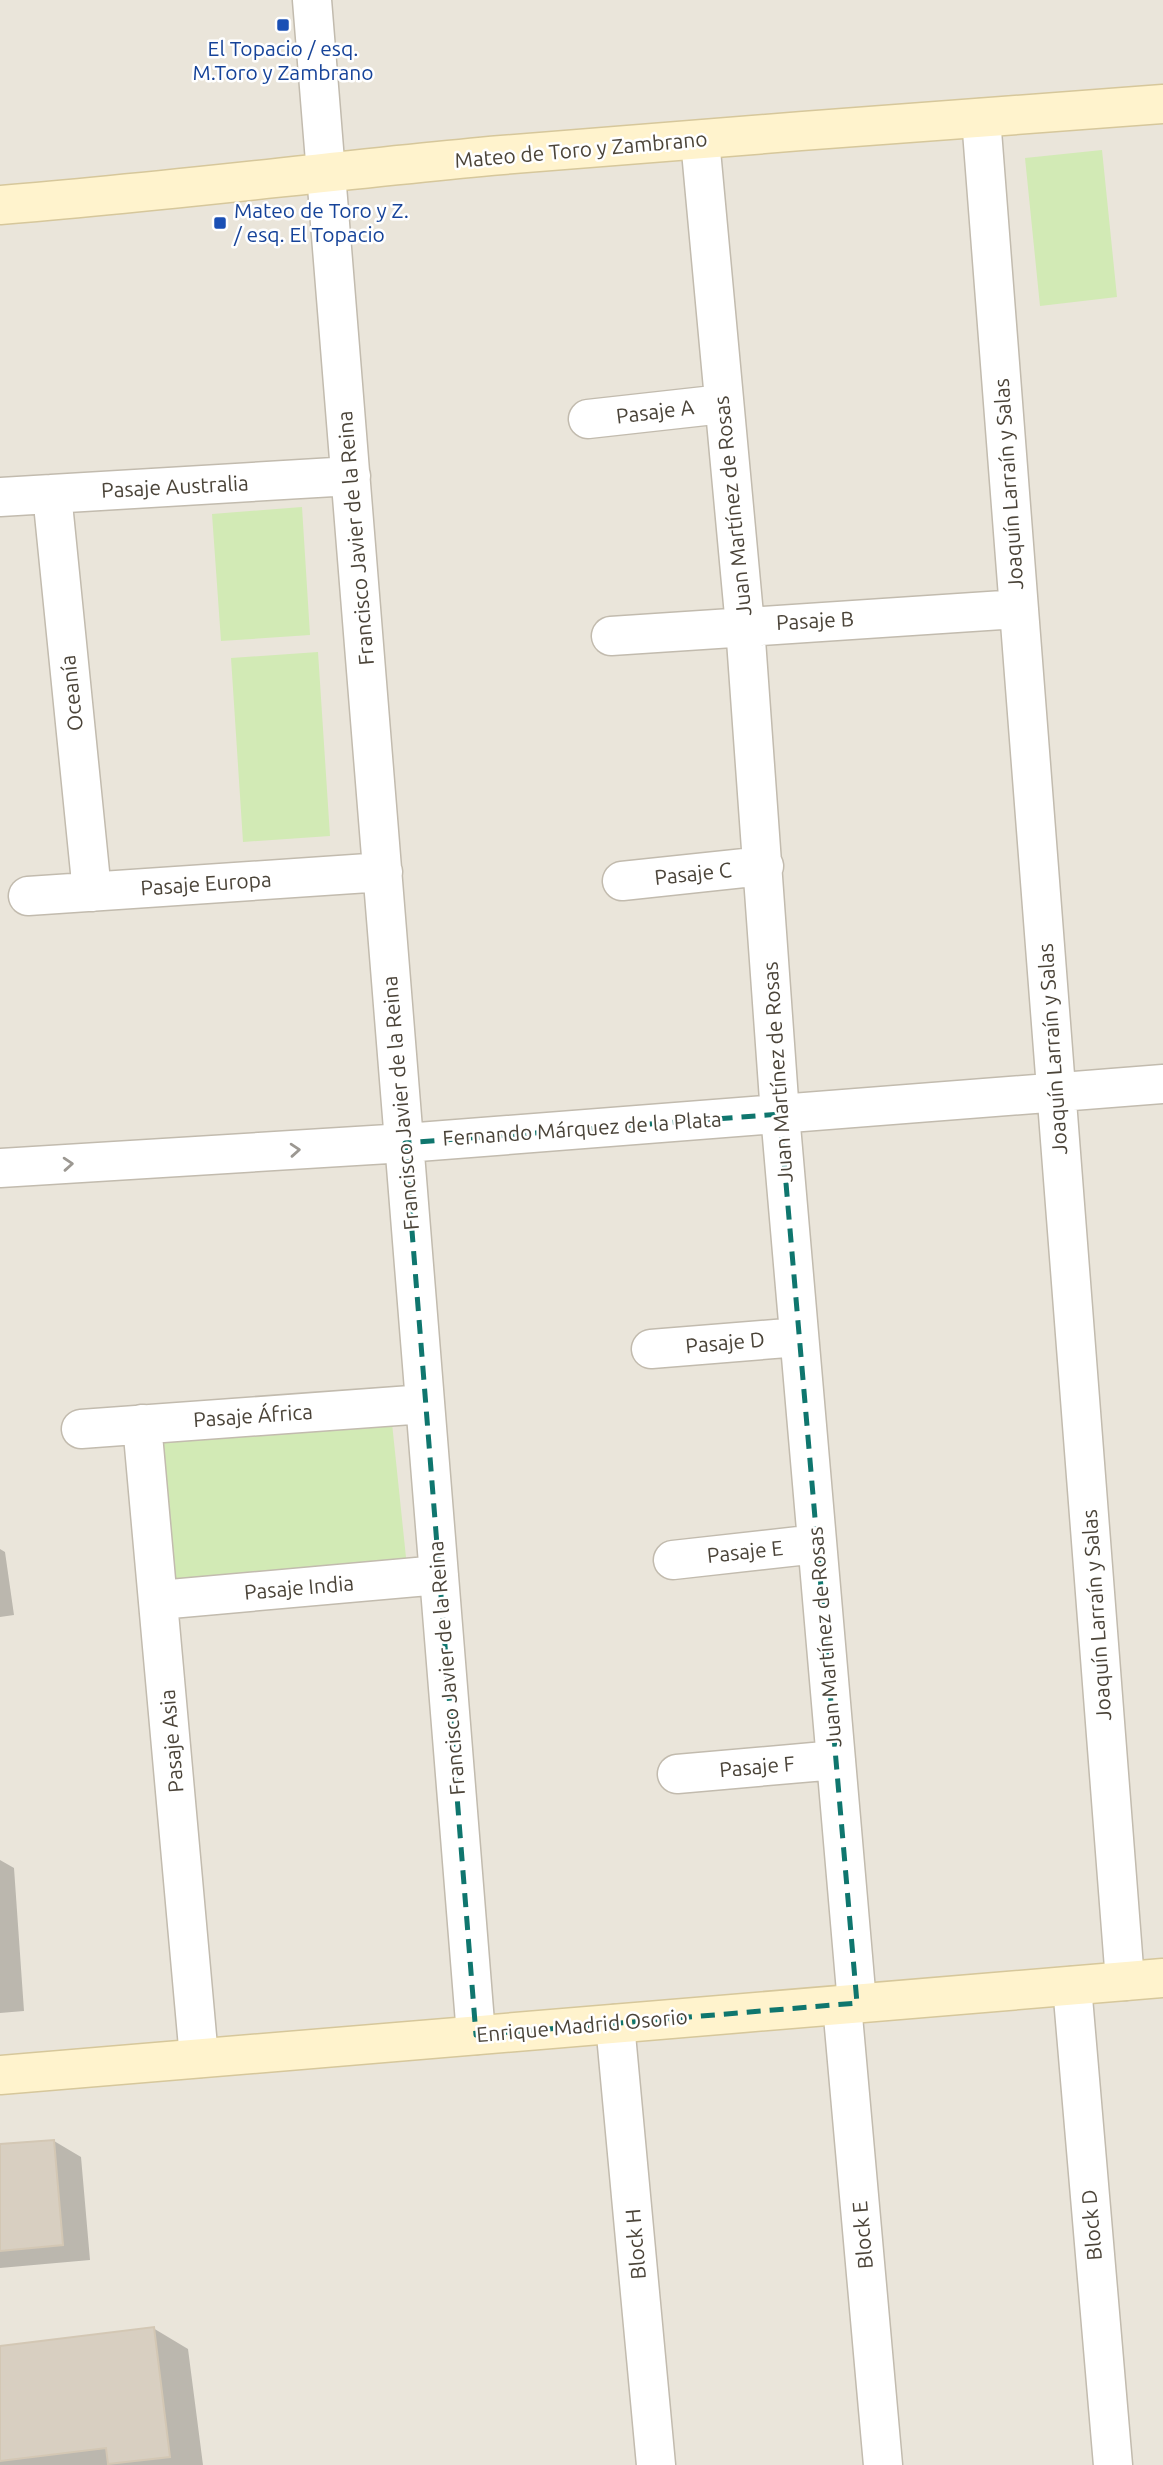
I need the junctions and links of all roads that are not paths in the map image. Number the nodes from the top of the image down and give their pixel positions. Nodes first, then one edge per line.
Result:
1 (313, 0) edge
2 (1163, 104) edge
3 (981, 118) junction
4 (701, 140) junction
5 (325, 172) junction
6 (0, 205) edge
7 (723, 404) junction
8 (588, 419) dead end
9 (351, 476) junction
10 (52, 494) junction
11 (0, 497) edge
12 (1019, 609) junction
13 (745, 626) junction
14 (611, 636) dead end
15 (764, 866) junction
16 (383, 872) junction
17 (622, 881) dead end
18 (92, 892) junction
19 (28, 896) dead end
20 (1163, 1084) edge
21 (1056, 1092) junction
22 (780, 1114) junction
23 (405, 1143) junction
24 (0, 1168) edge
25 (799, 1337) junction
26 (652, 1349) dead end
27 (425, 1404) junction
28 (142, 1424) junction
29 (81, 1429) dead end
30 (817, 1544) junction
31 (673, 1560) dead end
32 (439, 1575) junction
33 (159, 1600) junction
34 (836, 1760) junction
35 (677, 1774) dead end
36 (1163, 1978) edge
37 (1125, 1981) junction
38 (1072, 1986) junction
39 (850, 2004) junction
40 (615, 2024) junction
41 (476, 2035) junction
42 (199, 2058) junction
43 (0, 2074) edge
44 (656, 2465) edge
45 (883, 2465) edge
46 (1112, 2465) edge

1 - 5 street, Francisco Javier de la Reina
2 - 3 street, Mateo de Toro y Zambrano
3 - 4 street, Mateo de Toro y Zambrano
3 - 12 street, Joaquín Larraín y Salas
4 - 5 street, Mateo de Toro y Zambrano
4 - 7 street, Juan Martínez de Rosas
5 - 6 street, Mateo de Toro y Zambrano
5 - 9 street, Francisco Javier de la Reina
7 - 8 street, Pasaje A
7 - 13 street, Juan Martínez de Rosas
9 - 10 street, Pasaje Australia
9 - 16 street, Francisco Javier de la Reina
10 - 11 street, Pasaje Australia
10 - 18 street, Oceanía
12 - 13 street, Pasaje B
12 - 21 street, Joaquín Larraín y Salas
13 - 14 street, Pasaje B
13 - 15 street, Juan Martínez de Rosas
15 - 17 street, Pasaje C
15 - 22 street, Juan Martínez de Rosas
16 - 18 street, Pasaje Europa
16 - 23 street, Francisco Javier de la Reina
18 - 19 street, Pasaje Europa
20 - 21 street, Fernando Márquez de la Plata
21 - 22 street, Fernando Márquez de la Plata
21 - 37 street, Joaquín Larraín y Salas
22 - 23 street, Fernando Márquez de la Plata
22 - 25 street, Juan Martínez de Rosas
24 -> 23 street, Fernando Márquez de la Plata
23 - 27 street, Francisco Javier de la Reina
25 - 26 street, Pasaje D
25 - 30 street, Juan Martínez de Rosas
27 - 28 street, Pasaje África
27 - 32 street, Francisco Javier de la Reina
28 - 29 street, Pasaje África
28 - 33 street, Pasaje Asia
30 - 31 street, Pasaje E
30 - 34 street, Juan Martínez de Rosas
32 - 33 street, Pasaje India
32 - 41 street, Francisco Javier de la Reina
33 - 42 street, Pasaje Asia
34 - 35 street, Pasaje F
34 - 39 street, Juan Martínez de Rosas
36 - 37 street, Enrique Madrid Osorio
37 - 38 street, Enrique Madrid Osorio
38 - 39 street, Enrique Madrid Osorio
38 - 46 street, Block D
39 - 40 street, Enrique Madrid Osorio
39 - 45 street, Block E
40 - 41 street, Enrique Madrid Osorio
40 - 44 street, Block H
41 - 42 street, Enrique Madrid Osorio
42 - 43 street, Enrique Madrid Osorio

